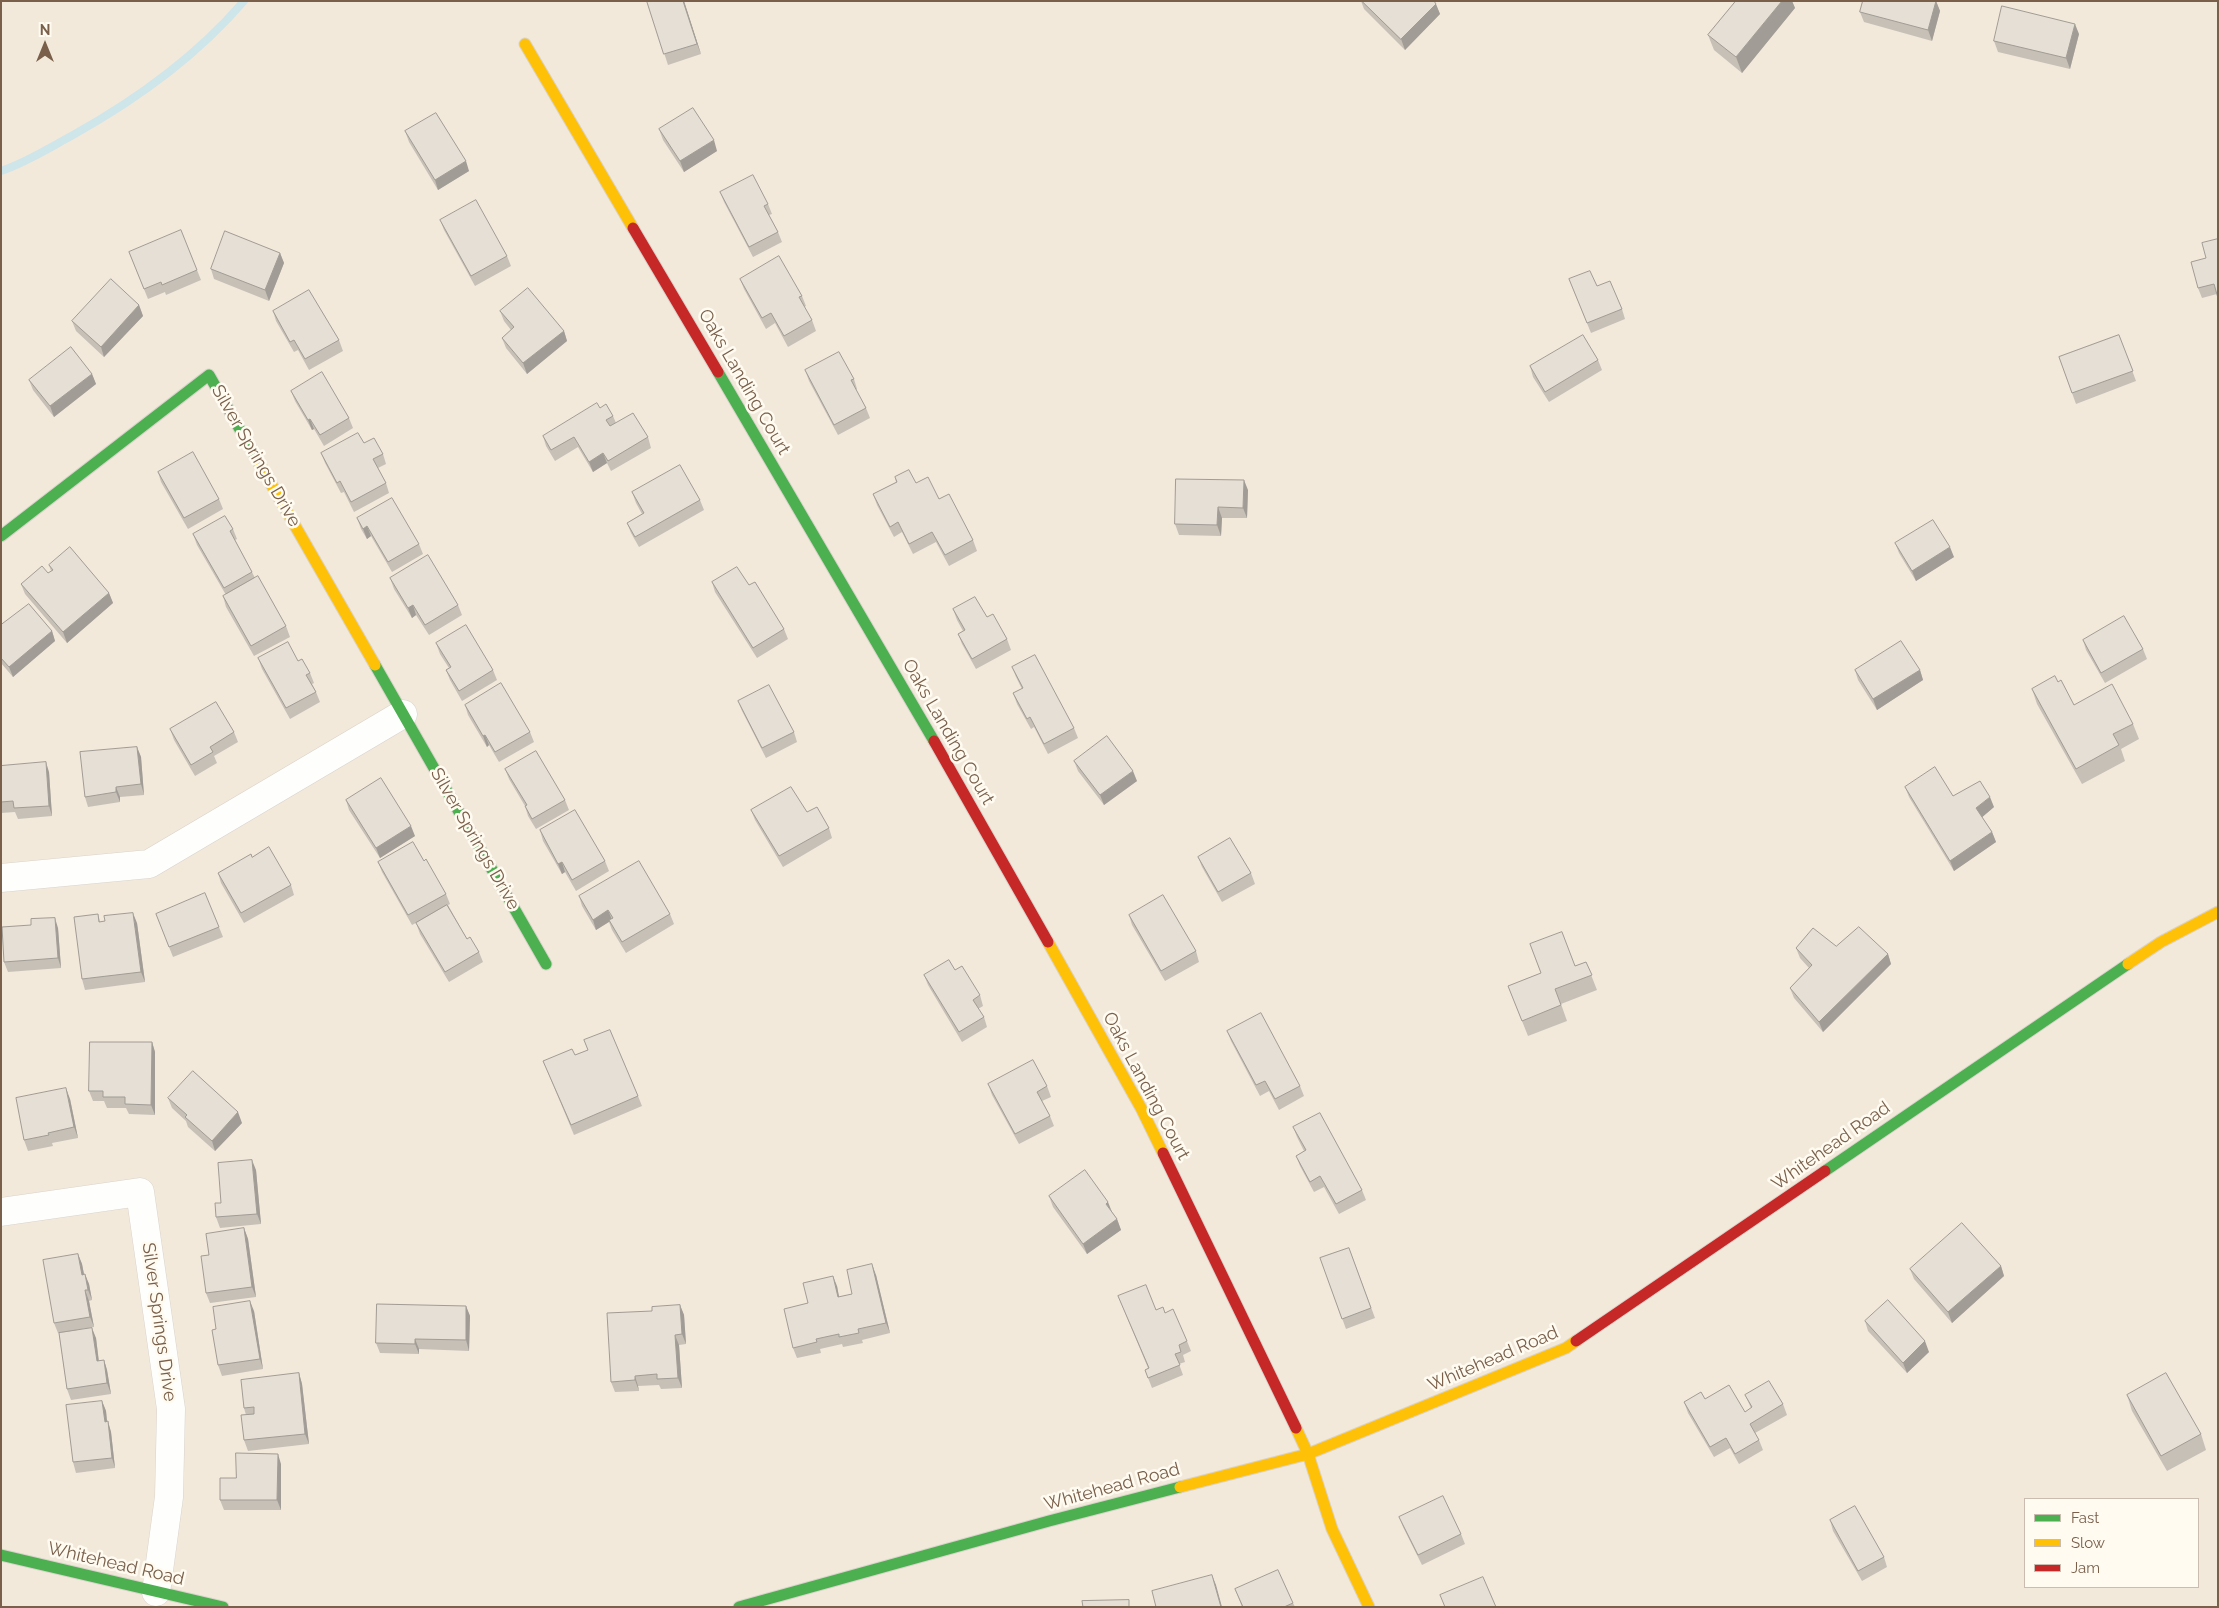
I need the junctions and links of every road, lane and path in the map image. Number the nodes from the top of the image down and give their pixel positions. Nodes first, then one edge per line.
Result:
1 (526, 44) dead end
2 (1, 536) edge
3 (403, 714) junction
4 (1, 878) edge
5 (2218, 912) edge
6 (546, 964) dead end
7 (1, 1212) edge
8 (1308, 1454) junction
9 (1, 1555) edge
10 (156, 1592) junction
11 (223, 1607) edge
12 (739, 1607) edge
13 (1369, 1607) edge

1 - 8 street, Oaks Landing Court
2 - 3 street, Silver Springs Drive
3 - 4 street
3 - 6 street, Silver Springs Drive
5 - 8 street, Whitehead Road
7 - 10 street, Silver Springs Drive
8 - 12 street, Whitehead Road
8 - 13 street, Oaks Landing Court
9 - 10 street, Whitehead Road
10 - 11 street, Whitehead Road

